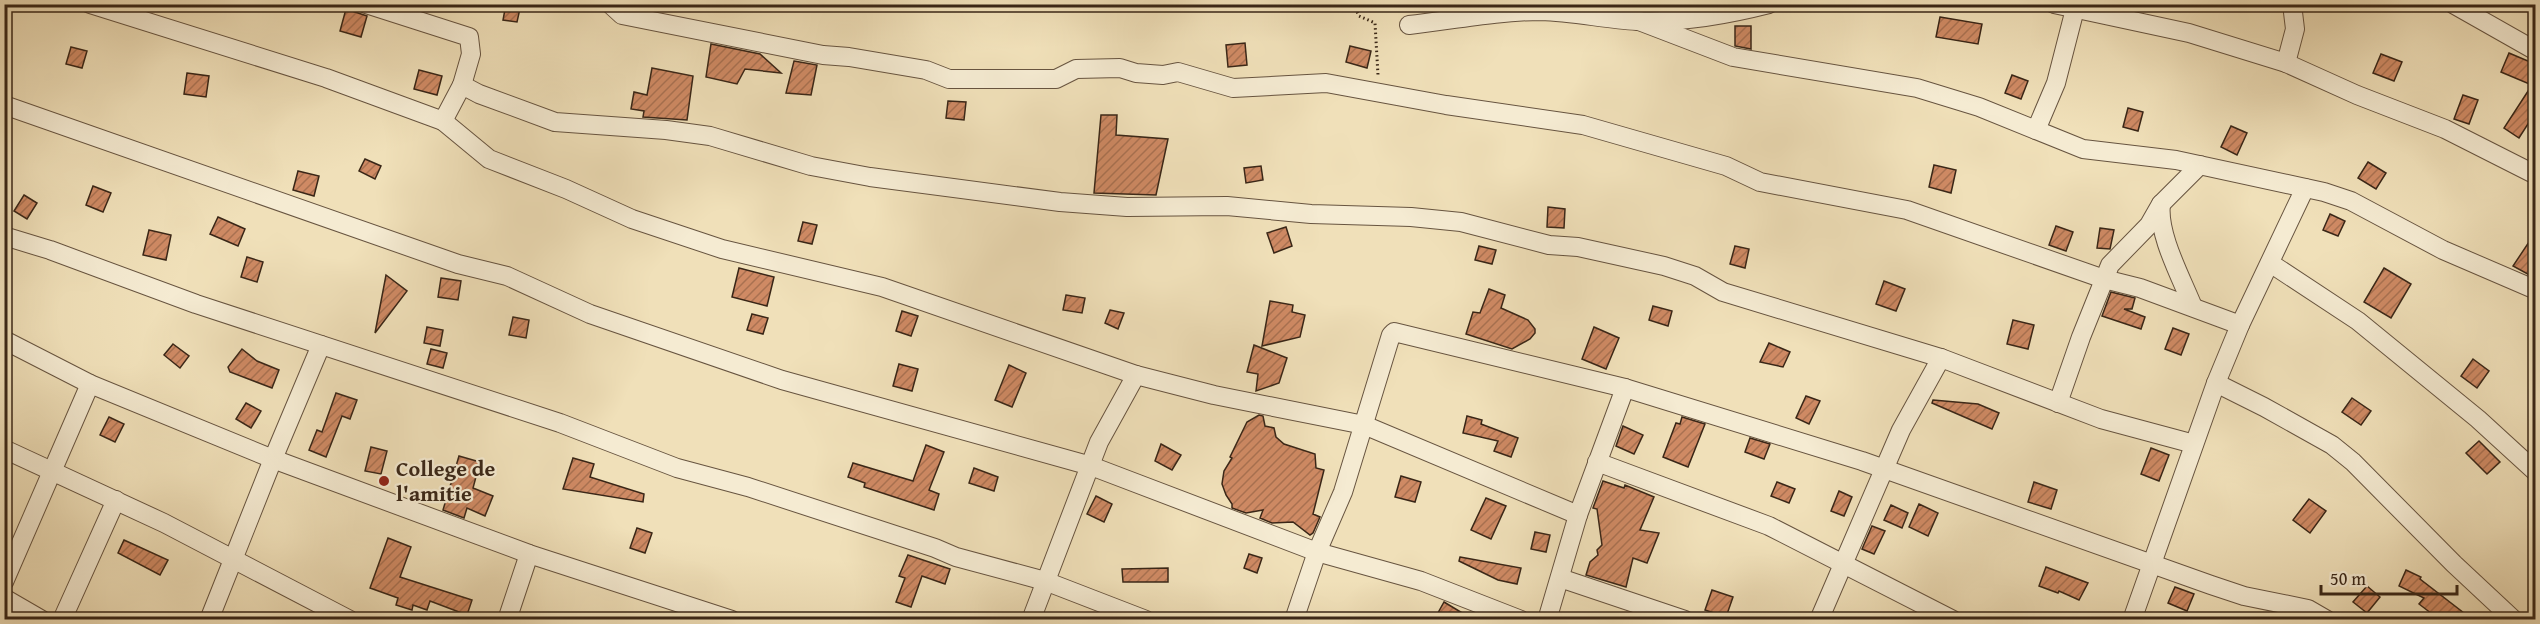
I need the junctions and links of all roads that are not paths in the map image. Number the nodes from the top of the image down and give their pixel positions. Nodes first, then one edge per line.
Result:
1 (90, 4) edge
2 (134, 4) edge
3 (366, 4) edge
4 (610, 4) edge
5 (1769, 4) edge
6 (2055, 4) edge
7 (2292, 4) edge
8 (2453, 4) edge
9 (2075, 9) junction
10 (118, 14) junction
11 (1639, 21) junction
12 (1409, 25) dead end
13 (2535, 51) edge
14 (2286, 63) junction
15 (462, 85) junction
16 (4, 105) edge
17 (443, 121) junction
18 (2037, 130) junction
19 (2200, 165) junction
20 (2535, 175) edge
21 (2305, 188) junction
22 (2161, 204) junction
23 (4, 236) edge
24 (2270, 263) junction
25 (2104, 279) junction
26 (2535, 290) edge
27 (2193, 307) junction
28 (2240, 326) junction
29 (4, 340) edge
30 (321, 345) junction
31 (1941, 358) junction
32 (1136, 375) junction
33 (2216, 382) junction
34 (90, 384) junction
35 (1625, 388) junction
36 (2058, 403) junction
37 (1364, 425) junction
38 (1901, 430) junction
39 (2194, 444) junction
40 (4, 449) edge
41 (273, 459) junction
42 (1862, 461) junction
43 (1597, 462) junction
44 (1091, 466) junction
45 (1883, 469) junction
46 (51, 472) junction
47 (2535, 472) edge
48 (116, 500) junction
49 (1578, 515) junction
50 (1317, 552) junction
51 (529, 554) junction
52 (234, 561) junction
53 (1844, 562) junction
54 (2150, 562) junction
55 (1560, 578) junction
56 (1045, 581) junction
57 (4, 582) edge
58 (4, 598) edge
59 (42, 620) edge
60 (62, 620) edge
61 (209, 620) edge
62 (350, 620) edge
63 (507, 620) edge
64 (732, 620) edge
65 (1031, 620) edge
66 (1146, 620) edge
67 (1294, 620) edge
68 (1521, 620) edge
69 (1547, 620) edge
70 (1685, 620) edge
71 (1819, 620) edge
72 (1953, 620) edge
73 (2132, 620) edge
74 (2328, 620) edge
75 (2514, 620) edge

1 - 10 street
2 - 10 street
3 - 15 street
4 - 25 street
5 - 11 street
6 - 9 street
7 - 14 street
8 - 13 street
9 - 14 street
9 - 18 street
10 - 17 street
11 - 12 street
11 - 18 street
14 - 20 street
15 - 17 street
15 - 31 street
16 - 44 street
17 - 32 street
18 - 19 street
19 - 21 street
19 - 22 street
21 - 24 street
21 - 26 street
22 - 25 street
22 - 27 street
23 - 30 street
24 - 28 street
24 - 47 street
25 - 27 street
25 - 36 street
27 - 28 street
28 - 33 street
29 - 34 street
30 - 41 street
30 - 56 street
31 - 36 street
31 - 38 street
32 - 37 street
32 - 44 street
33 - 39 street
33 - 75 street
34 - 41 street
34 - 46 street
35 - 37 street
35 - 42 street
35 - 43 street
36 - 39 street
37 - 49 street
37 - 50 street
38 - 42 street
38 - 45 street
39 - 54 street
40 - 46 street
41 - 51 street
41 - 52 street
42 - 45 street
43 - 49 street
43 - 53 street
44 - 50 street
44 - 56 street
45 - 53 street
45 - 54 street
46 - 48 street
46 - 57 street
48 - 52 street
48 - 60 street
49 - 55 street
50 - 67 street
50 - 68 street
51 - 63 street
51 - 64 street
52 - 61 street
52 - 62 street
53 - 71 street
53 - 72 street
54 - 73 street
54 - 74 street
55 - 69 street
55 - 70 street
56 - 65 street
56 - 66 street
58 - 59 street

